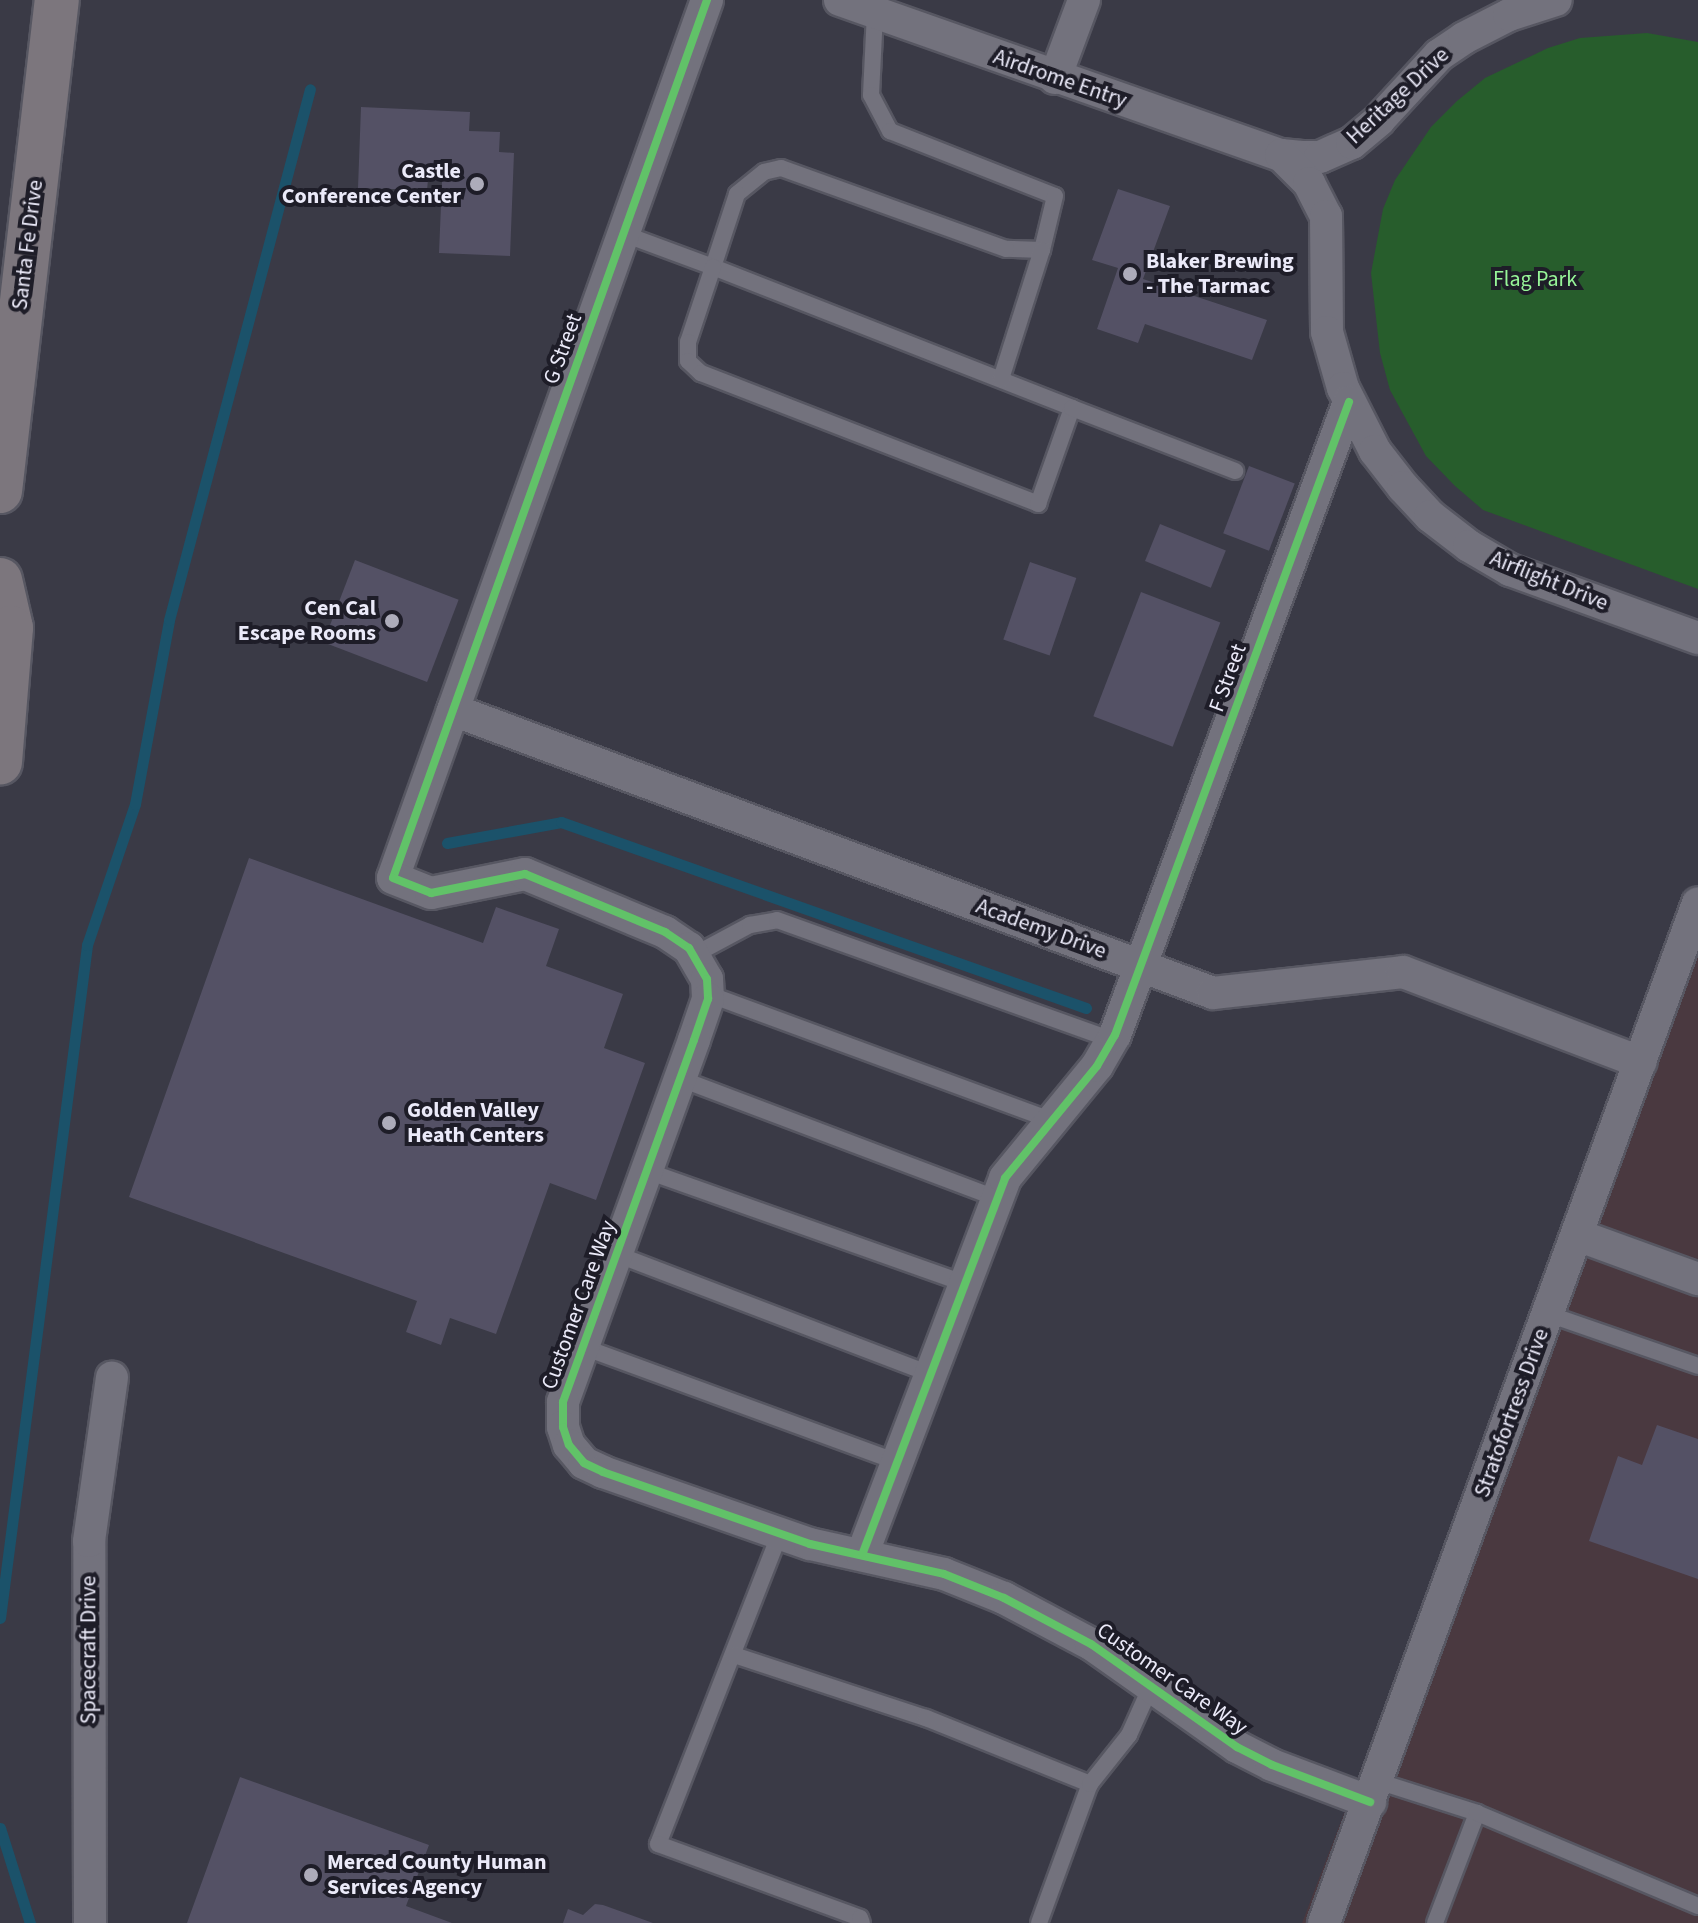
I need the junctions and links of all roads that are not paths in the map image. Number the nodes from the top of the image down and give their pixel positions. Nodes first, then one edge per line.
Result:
1 (57, 0) edge
2 (707, 0) edge
3 (840, 0) edge
4 (1084, 0) edge
5 (1556, 0) edge
6 (875, 13) junction
7 (1055, 78) junction
8 (1281, 155) junction
9 (624, 234) junction
10 (1042, 250) junction
11 (713, 267) junction
12 (1001, 379) junction
13 (1349, 402) junction
14 (1072, 408) junction
15 (1235, 471) dead end
16 (0, 491) edge
17 (0, 580) edge
18 (1698, 638) edge
19 (453, 710) junction
20 (0, 763) edge
21 (1698, 903) edge
22 (694, 955) junction
23 (1141, 966) junction
24 (708, 994) junction
25 (1113, 1040) junction
26 (1640, 1062) junction
27 (681, 1079) junction
28 (1051, 1120) junction
29 (647, 1171) junction
30 (996, 1198) junction
31 (1577, 1235) junction
32 (616, 1254) junction
33 (1698, 1279) edge
34 (964, 1283) junction
35 (1548, 1314) junction
36 (583, 1347) junction
37 (1698, 1366) edge
38 (930, 1374) junction
39 (112, 1378) dead end
40 (897, 1462) junction
41 (780, 1533) junction
42 (862, 1555) junction
43 (734, 1655) junction
44 (1151, 1686) junction
45 (1090, 1784) junction
46 (1373, 1792) junction
47 (1477, 1813) junction
48 (1698, 1906) edge
49 (90, 1923) edge
50 (862, 1923) edge
51 (1039, 1923) edge
52 (1324, 1923) edge
53 (1435, 1923) edge

1 - 16 main road, Santa Fe Drive
2 - 9 street, G Street
3 - 6 street, Airdrome Entry
4 - 7 street
5 - 8 street, Heritage Drive
6 - 7 street, Airdrome Entry
6 - 10 lane
7 - 8 street, Airdrome Entry
8 - 13 street, Airflight Drive
9 - 11 lane
9 - 19 street, G Street
10 - 11 lane
10 - 12 lane
11 - 12 lane
11 - 14 lane
12 - 14 lane
13 - 18 street, Airflight Drive
13 - 23 street, F Street
14 - 15 lane
17 - 20 main road
19 - 22 street
19 - 23 street, Academy Drive
21 - 26 street, Stratofortress Drive
22 - 24 street
22 - 25 lane
23 - 25 street, F Street
23 - 26 street, Academy Drive
24 - 27 street, Customer Care Way
24 - 28 lane
25 - 28 street, F Street
26 - 31 street, Stratofortress Drive
27 - 29 street, Customer Care Way
27 - 30 lane
28 - 30 street, F Street
29 - 32 street, Customer Care Way
29 - 34 lane
30 - 34 street, F Street
31 - 33 street
31 - 35 street, Stratofortress Drive
32 - 36 street, Customer Care Way
32 - 38 lane
34 - 38 street, F Street
35 - 37 lane
35 - 46 street, Stratofortress Drive
36 - 40 lane
36 - 41 street, Customer Care Way
38 - 40 street, F Street
39 - 49 street, Spacecraft Drive
40 - 42 street, F Street
41 - 42 street, Customer Care Way
41 - 43 lane
42 - 44 street, Customer Care Way
43 - 45 lane
43 - 50 lane
44 - 45 lane
44 - 46 street, Customer Care Way
45 - 51 lane
46 - 47 lane
46 - 52 street, Stratofortress Drive
47 - 48 lane
47 - 53 lane

